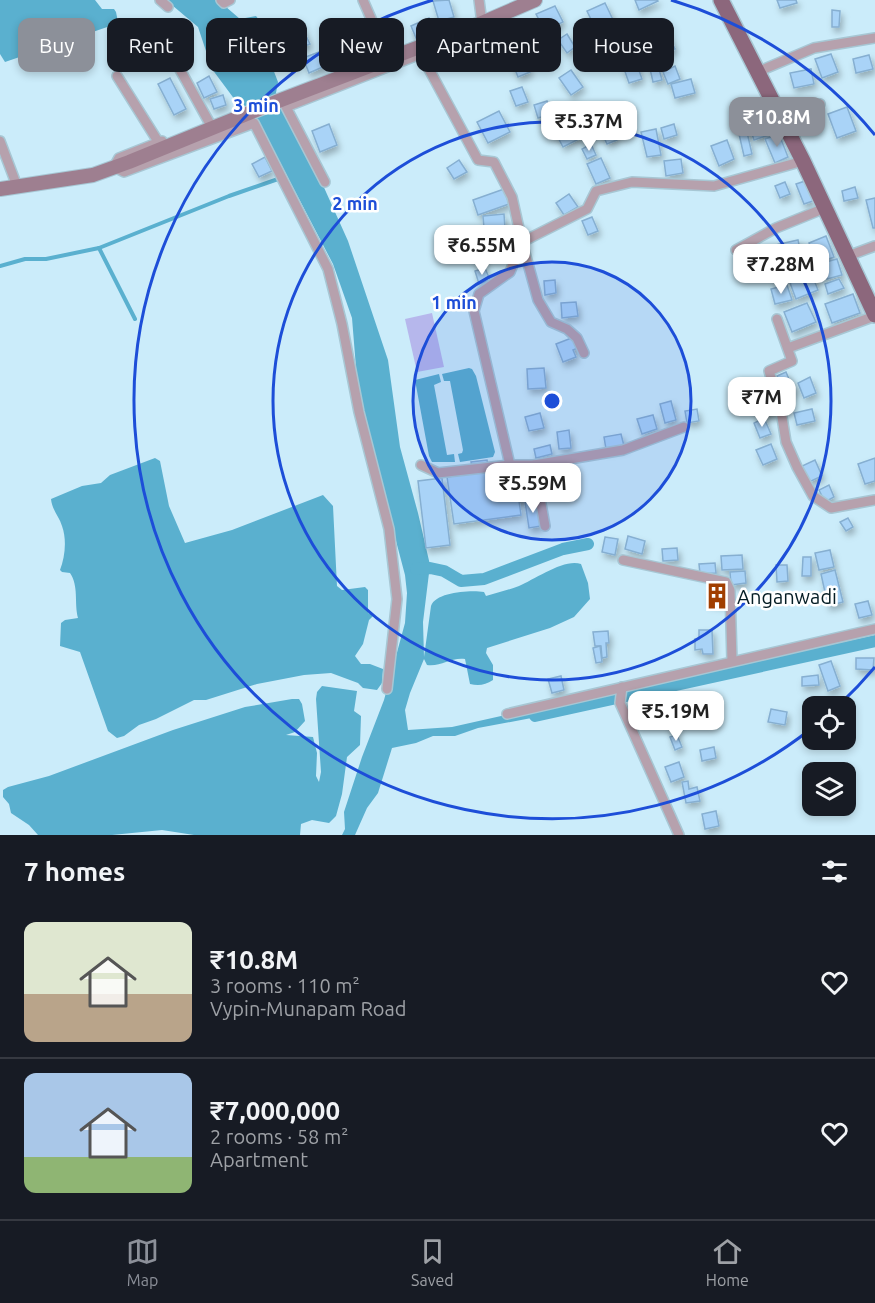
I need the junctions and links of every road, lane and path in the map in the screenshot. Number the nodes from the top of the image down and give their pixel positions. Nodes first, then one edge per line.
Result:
1 (160, 0) edge
2 (220, 0) edge
3 (230, 0) edge
4 (363, 0) edge
5 (479, 0) edge
6 (535, 0) edge
7 (721, 0) edge
8 (168, 7) dead end
9 (371, 18) edge
10 (481, 18) edge
11 (494, 18) edge
12 (875, 38) edge
13 (404, 46) edge
14 (416, 48) edge
15 (413, 49) junction
16 (181, 72) edge
17 (337, 72) edge
18 (757, 72) junction
19 (117, 76) dead end
20 (283, 93) dead end
21 (820, 104) dead end
22 (241, 110) dead end
23 (778, 113) junction
24 (209, 122) junction
25 (0, 141) edge
26 (159, 143) junction
27 (803, 161) junction
28 (114, 167) junction
29 (325, 182) dead end
30 (17, 186) junction
31 (0, 189) edge
32 (825, 208) junction
33 (522, 242) junction
34 (875, 246) edge
35 (736, 250) dead end
36 (848, 256) junction
37 (875, 316) edge
38 (777, 319) dead end
39 (788, 348) junction
40 (584, 354) dead end
41 (684, 427) dead end
42 (421, 465) dead end
43 (510, 465) junction
44 (534, 465) junction
45 (875, 500) edge
46 (545, 526) dead end
47 (623, 560) dead end
48 (875, 629) edge
49 (732, 661) junction
50 (622, 687) junction
51 (387, 688) dead end
52 (507, 714) dead end
53 (679, 835) edge

1 - 8 street
2 - 3 street
4 - 9 street
5 - 10 street
6 - 11 main road
7 - 18 main road
12 - 18 street
13 - 15 street
14 - 15 main road
15 - 28 main road
15 - 29 street
15 - 33 street
16 - 24 street
17 - 20 street
18 - 23 main road
19 - 26 street
21 - 23 street
22 - 24 street
23 - 27 main road
24 - 26 street
25 - 30 street
26 - 28 street
27 - 32 main road
27 - 33 street
28 - 30 main road
28 - 51 street
30 - 31 main road
32 - 35 street
32 - 36 main road
33 - 40 street
33 - 43 street
34 - 36 street
36 - 37 main road
37 - 39 street
38 - 39 street
39 - 45 street
41 - 44 street
42 - 43 street
43 - 44 street
44 - 46 street
47 - 49 street
48 - 49 street
49 - 50 street
50 - 52 street
50 - 53 street

